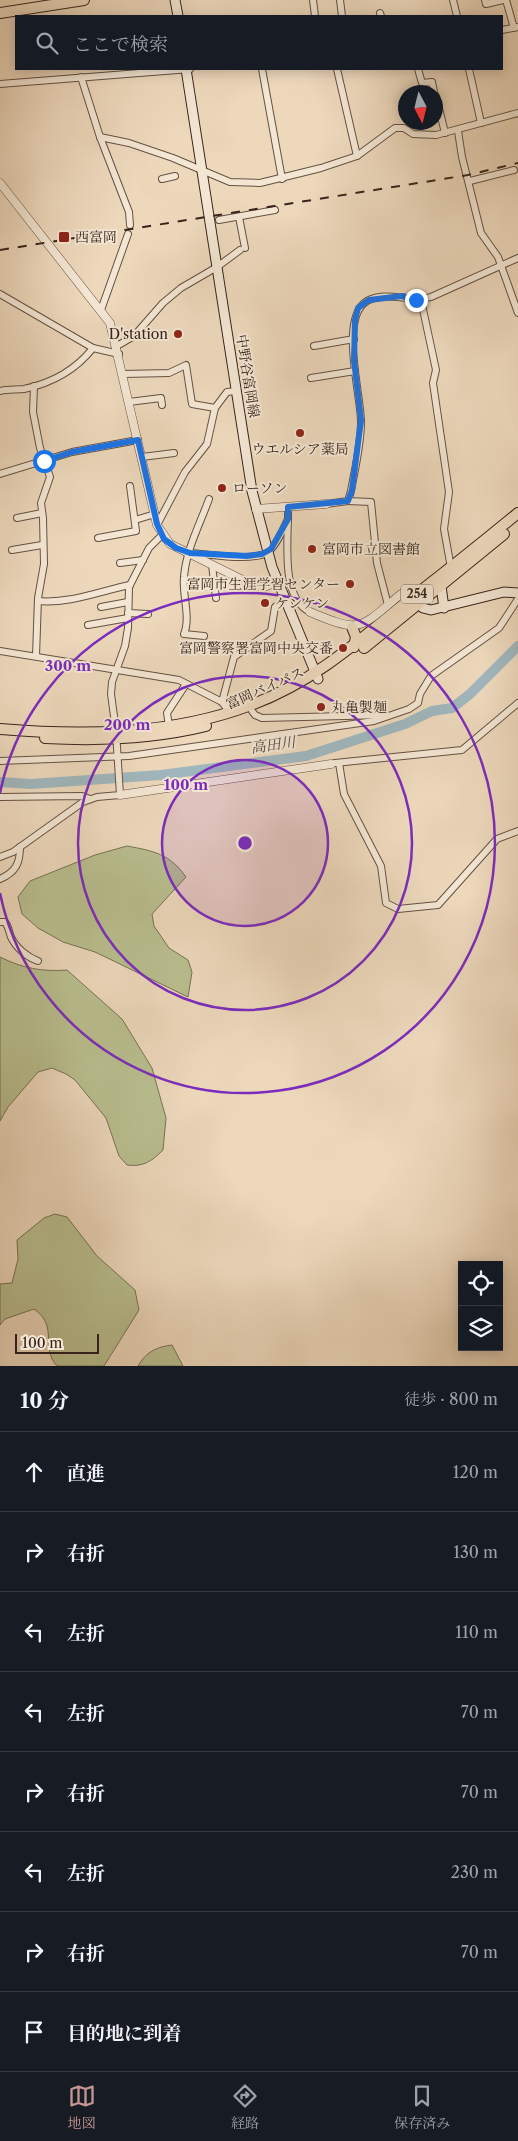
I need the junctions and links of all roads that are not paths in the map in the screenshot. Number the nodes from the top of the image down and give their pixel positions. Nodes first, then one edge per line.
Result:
1 (84, 0) edge
2 (175, 0) edge
3 (313, 0) edge
4 (340, 0) edge
5 (453, 0) edge
6 (485, 0) edge
7 (504, 0) edge
8 (66, 1) edge
9 (0, 13) edge
10 (178, 15) edge
11 (315, 15) edge
12 (342, 15) edge
13 (457, 15) edge
14 (516, 27) edge
15 (503, 30) edge
16 (154, 70) edge
17 (186, 70) edge
18 (262, 70) edge
19 (337, 70) edge
20 (418, 70) edge
21 (468, 70) edge
22 (81, 77) junction
23 (0, 84) edge
24 (433, 85) edge
25 (518, 113) edge
26 (481, 123) junction
27 (443, 125) edge
28 (458, 131) junction
29 (445, 133) junction
30 (100, 138) junction
31 (357, 156) junction
32 (202, 169) junction
33 (514, 170) dead end
34 (175, 176) dead end
35 (162, 179) dead end
36 (282, 179) junction
37 (470, 181) junction
38 (0, 183) edge
39 (275, 210) dead end
40 (239, 217) junction
41 (219, 220) dead end
42 (130, 225) dead end
43 (128, 234) dead end
44 (518, 258) edge
45 (217, 267) junction
46 (501, 268) junction
47 (0, 294) edge
48 (421, 300) junction
49 (101, 310) junction
50 (518, 313) edge
51 (354, 340) junction
52 (314, 346) dead end
53 (93, 348) junction
54 (118, 350) junction
55 (355, 371) junction
56 (124, 374) junction
57 (310, 378) dead end
58 (34, 386) junction
59 (0, 391) edge
60 (237, 391) junction
61 (130, 402) junction
62 (162, 405) dead end
63 (215, 408) junction
64 (138, 440) junction
65 (174, 453) dead end
66 (142, 457) junction
67 (44, 461) junction
68 (0, 474) edge
69 (130, 486) dead end
70 (209, 499) dead end
71 (348, 501) junction
72 (326, 504) joint
73 (288, 507) junction
74 (256, 509) junction
75 (42, 513) junction
76 (518, 513) edge
77 (155, 514) junction
78 (17, 518) dead end
79 (288, 519) junction
80 (135, 520) junction
81 (518, 522) edge
82 (157, 524) junction
83 (162, 535) junction
84 (98, 538) dead end
85 (42, 545) junction
86 (12, 550) dead end
87 (267, 552) junction
88 (190, 553) junction
89 (143, 560) junction
90 (120, 563) dead end
91 (212, 565) junction
92 (451, 568) junction
93 (277, 582) junction
94 (130, 585) junction
95 (441, 586) junction
96 (518, 593) edge
97 (216, 598) dead end
98 (518, 599) edge
99 (416, 600) junction
100 (38, 601) junction
101 (285, 601) junction
102 (128, 602) junction
103 (388, 605) junction
104 (101, 607) dead end
105 (444, 608) junction
106 (310, 612) joint
107 (148, 614) dead end
108 (128, 616) junction
109 (88, 625) dead end
110 (352, 627) junction
111 (204, 636) dead end
112 (354, 647) junction
113 (0, 651) edge
114 (36, 656) junction
115 (116, 670) junction
116 (317, 676) junction
117 (186, 684) junction
118 (222, 702) junction
119 (518, 703) edge
120 (252, 711) junction
121 (230, 713) junction
122 (393, 715) junction
123 (169, 726) junction
124 (0, 729) edge
125 (0, 735) edge
126 (116, 735) junction
127 (117, 756) junction
128 (0, 761) edge
129 (335, 763) junction
130 (120, 793) junction
131 (0, 798) edge
132 (90, 799) junction
133 (518, 831) edge
134 (20, 847) junction
135 (0, 857) edge
136 (0, 878) edge
137 (0, 922) edge
138 (38, 961) dead end

1 - 8 highway
2 - 10 main road
3 - 11 street
4 - 12 street
5 - 13 street
6 - 7 street
7 - 14 street
8 - 9 highway
14 - 15 street
16 - 22 street
17 - 32 main road, 中野谷富岡線
18 - 36 street
19 - 31 street
20 - 24 street
21 - 26 street
22 - 23 street
22 - 30 street
25 - 26 street
26 - 28 street
27 - 29 street
28 - 29 street
28 - 37 street
29 - 31 street
30 - 32 street
30 - 42 street
31 - 36 street
32 - 36 street
32 - 45 main road, 中野谷富岡線
33 - 37 street
34 - 35 street
37 - 46 street
38 - 49 street
39 - 40 street
40 - 41 street
40 - 45 street
43 - 49 street
44 - 46 street
45 - 54 street
45 - 60 main road, 中野谷富岡線
46 - 48 street
46 - 50 street
47 - 53 street
48 - 51 street
48 - 92 street
49 - 54 street
51 - 52 street
51 - 55 street
53 - 54 street
53 - 58 street
54 - 56 street
55 - 57 street
55 - 71 street
56 - 61 street
56 - 63 street
58 - 59 street
58 - 67 street
60 - 63 street
60 - 74 main road, 中野谷富岡線
61 - 62 street
61 - 64 street
63 - 82 street
64 - 66 street
64 - 67 street
65 - 66 street
66 - 77 street
67 - 68 street
67 - 75 street
69 - 80 street
70 - 88 street
71 - 72 street
71 - 103 street
72 - 73 street
73 - 74 street
73 - 79 street
74 - 87 main road, 中野谷富岡線
75 - 78 street
75 - 85 street
76 - 92 highway, 富岡バイパス / 254
77 - 80 street
77 - 82 street
79 - 87 street
79 - 106 street
80 - 84 street
81 - 95 highway, 富岡バイパス / 254
82 - 83 street
83 - 88 street
83 - 89 street
85 - 86 street
85 - 100 street
87 - 88 street
87 - 93 main road, 中野谷富岡線
88 - 91 street
88 - 111 street
89 - 90 street
89 - 94 street
91 - 93 street
91 - 97 street
92 - 99 highway, 富岡バイパス / 254
93 - 101 main road, 中野谷富岡線
94 - 100 street
94 - 102 street
95 - 99 highway, 富岡バイパス / 254
95 - 105 main road
96 - 105 main road
98 - 122 street
99 - 103 street
99 - 105 main road
99 - 112 highway, 富岡バイパス / 254
99 - 116 highway, 富岡バイパス / 254
100 - 114 street
101 - 116 main road, 中野谷富岡線
101 - 118 street
102 - 104 street
102 - 108 street
103 - 110 street
106 - 110 street
107 - 108 street
108 - 109 street
108 - 115 street
110 - 112 highway
112 - 116 highway, 富岡バイパス / 254
113 - 114 street
114 - 115 street
115 - 117 street
115 - 126 street
116 - 120 highway, 富岡バイパス / 254
116 - 121 highway, 富岡バイパス / 254
117 - 118 street
117 - 123 street
118 - 121 street
119 - 129 street
120 - 122 street
120 - 126 highway, 富岡バイパス / 254
121 - 123 highway, 富岡バイパス / 254
122 - 127 street
123 - 126 highway, 富岡バイパス / 254
124 - 126 highway, 富岡バイパス / 254
125 - 126 highway, 富岡バイパス / 254
126 - 127 street
127 - 128 street
127 - 130 street
129 - 130 street
129 - 133 street
130 - 132 street
131 - 132 street
132 - 134 street
134 - 135 street
134 - 136 street
137 - 138 street

